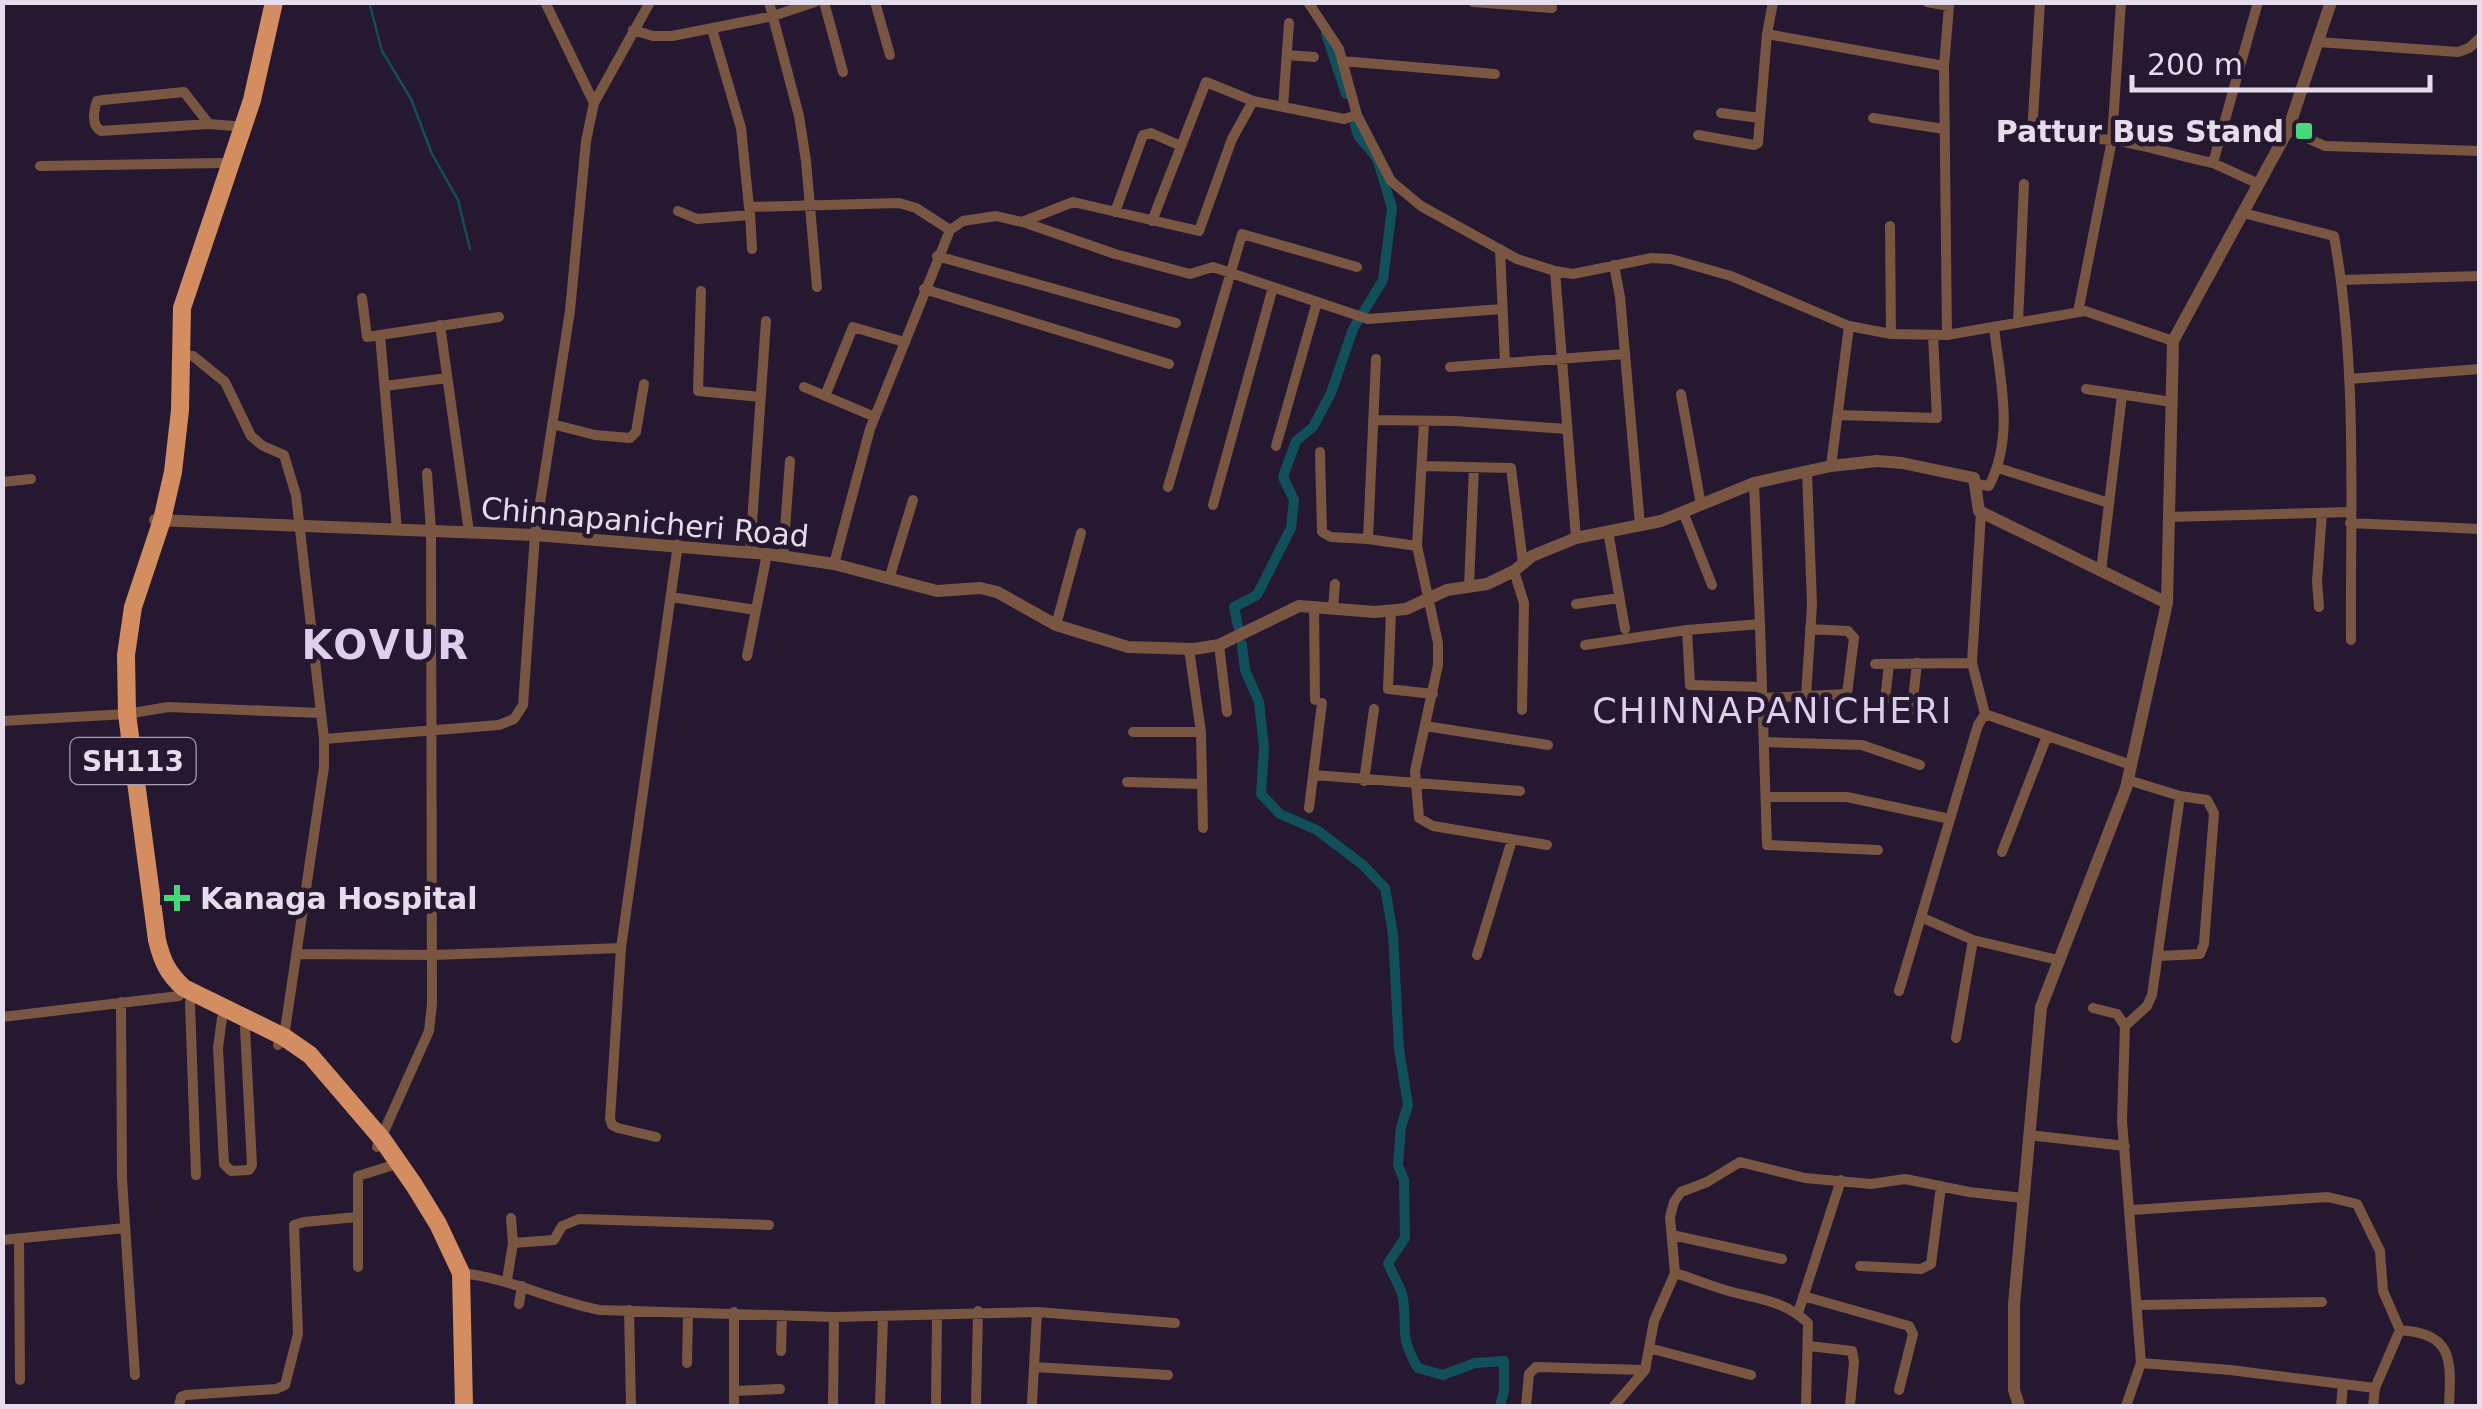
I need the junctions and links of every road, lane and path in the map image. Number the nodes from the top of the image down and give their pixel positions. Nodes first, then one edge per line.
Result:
1 (265, 2) edge
2 (274, 2) edge
3 (545, 2) edge
4 (650, 2) edge
5 (769, 2) edge
6 (815, 2) edge
7 (824, 2) edge
8 (875, 2) edge
9 (1308, 2) edge
10 (1473, 2) edge
11 (1772, 2) edge
12 (1927, 2) edge
13 (2040, 2) edge
14 (2120, 2) edge
15 (2258, 2) edge
16 (2331, 2) edge
17 (1949, 4) edge
18 (1552, 8) dead end
19 (773, 16) junction
20 (1289, 24) dead end
21 (712, 29) junction
22 (633, 30) junction
23 (1768, 34) junction
24 (2480, 38) edge
25 (2318, 42) junction
26 (1287, 54) junction
27 (890, 55) dead end
28 (1314, 57) dead end
29 (1342, 61) junction
30 (1944, 66) junction
31 (843, 72) dead end
32 (1495, 74) dead end
33 (1253, 101) junction
34 (594, 103) junction
35 (1283, 107) junction
36 (1721, 113) dead end
37 (1356, 115) junction
38 (1760, 118) junction
39 (1873, 118) dead end
40 (209, 124) junction
41 (234, 126) junction
42 (1944, 129) junction
43 (2288, 130) junction
44 (1698, 135) dead end
45 (2112, 140) junction
46 (1181, 146) junction
47 (2480, 151) edge
48 (221, 163) junction
49 (2213, 163) junction
50 (40, 166) dead end
51 (2024, 184) dead end
52 (2259, 184) junction
53 (810, 206) junction
54 (678, 211) dead end
55 (750, 211) junction
56 (1115, 212) junction
57 (2243, 213) junction
58 (1152, 220) junction
59 (1022, 222) junction
60 (1890, 226) dead end
61 (950, 230) junction
62 (752, 248) dead end
63 (1500, 249) junction
64 (937, 256) junction
65 (1614, 265) junction
66 (1357, 267) dead end
67 (1556, 271) junction
68 (1230, 272) junction
69 (2480, 276) edge
70 (2342, 280) junction
71 (817, 287) dead end
72 (1273, 287) junction
73 (924, 289) junction
74 (700, 291) dead end
75 (362, 298) dead end
76 (1318, 302) junction
77 (1502, 309) junction
78 (2078, 312) junction
79 (500, 317) dead end
80 (766, 321) dead end
81 (2018, 322) junction
82 (1176, 323) dead end
83 (440, 325) junction
84 (1848, 326) junction
85 (1994, 327) junction
86 (1891, 334) junction
87 (380, 335) junction
88 (1933, 335) junction
89 (1947, 335) junction
90 (2173, 341) junction
91 (904, 342) junction
92 (1625, 354) junction
93 (179, 355) junction
94 (1376, 358) dead end
95 (1562, 358) junction
96 (1505, 363) junction
97 (1169, 364) dead end
98 (1450, 367) dead end
99 (2480, 369) edge
100 (447, 378) junction
101 (2349, 378) junction
102 (644, 384) dead end
103 (385, 386) junction
104 (804, 387) dead end
105 (2086, 389) dead end
106 (1681, 394) dead end
107 (2122, 395) junction
108 (825, 396) junction
109 (761, 397) junction
110 (2172, 402) junction
111 (1838, 415) junction
112 (875, 417) junction
113 (1373, 420) junction
114 (1424, 423) junction
115 (552, 424) junction
116 (1568, 429) junction
117 (1276, 446) dead end
118 (1320, 452) dead end
119 (790, 461) dead end
120 (1422, 466) junction
121 (1474, 466) junction
122 (1832, 466) junction
123 (1998, 468) junction
124 (427, 472) dead end
125 (1807, 472) junction
126 (31, 478) dead end
127 (2, 482) edge
128 (1754, 484) junction
129 (1975, 484) junction
130 (1168, 487) dead end
131 (913, 500) dead end
132 (2109, 502) junction
133 (1213, 505) dead end
134 (1701, 505) junction
135 (1684, 512) junction
136 (1981, 512) junction
137 (2322, 513) junction
138 (2169, 517) junction
139 (2350, 518) junction
140 (158, 520) junction
141 (1640, 525) junction
142 (301, 528) junction
143 (397, 530) junction
144 (2480, 530) edge
145 (431, 531) junction
146 (468, 532) junction
147 (1080, 532) dead end
148 (1608, 532) junction
149 (535, 535) junction
150 (1576, 538) junction
151 (1368, 539) junction
152 (678, 544) junction
153 (1417, 546) junction
154 (750, 552) junction
155 (767, 554) junction
156 (783, 556) junction
157 (834, 564) junction
158 (1519, 567) junction
159 (2101, 571) junction
160 (889, 579) junction
161 (1334, 584) dead end
162 (1469, 586) junction
163 (1712, 586) dead end
164 (671, 597) junction
165 (1430, 598) junction
166 (1620, 598) junction
167 (2167, 603) junction
168 (1576, 604) dead end
169 (1314, 606) junction
170 (2319, 607) dead end
171 (1333, 608) junction
172 (756, 610) junction
173 (1390, 612) junction
174 (1760, 624) junction
175 (1056, 625) junction
176 (1625, 629) dead end
177 (1687, 630) junction
178 (1810, 630) junction
179 (2351, 640) dead end
180 (1219, 645) junction
181 (1585, 645) dead end
182 (1190, 649) junction
183 (747, 656) dead end
184 (1972, 663) junction
185 (1875, 664) dead end
186 (1889, 664) junction
187 (1917, 664) junction
188 (1762, 692) junction
189 (1432, 694) junction
190 (1806, 696) junction
191 (1885, 700) dead end
192 (1374, 709) dead end
193 (1912, 709) dead end
194 (1522, 710) dead end
195 (1227, 712) dead end
196 (122, 714) junction
197 (321, 714) junction
198 (1985, 714) junction
199 (2, 721) edge
200 (1425, 726) junction
201 (433, 730) junction
202 (1133, 732) dead end
203 (1201, 732) junction
204 (2047, 736) junction
205 (324, 739) junction
206 (1764, 742) junction
207 (1548, 745) dead end
208 (2131, 765) junction
209 (1920, 766) dead end
210 (1314, 775) junction
211 (2128, 780) junction
212 (1364, 781) junction
213 (1127, 782) dead end
214 (1416, 783) junction
215 (1202, 784) junction
216 (1520, 791) dead end
217 (2180, 796) junction
218 (1766, 797) junction
219 (1308, 808) dead end
220 (1950, 819) junction
221 (1203, 828) dead end
222 (1512, 840) junction
223 (1547, 845) dead end
224 (1878, 850) dead end
225 (2002, 852) dead end
226 (1923, 918) junction
227 (1973, 940) junction
228 (622, 948) junction
229 (298, 954) junction
230 (433, 955) junction
231 (1477, 955) dead end
232 (2158, 956) junction
233 (2058, 960) junction
234 (1899, 991) dead end
235 (185, 999) junction
236 (121, 1002) junction
237 (2093, 1008) dead end
238 (2, 1017) edge
239 (222, 1018) junction
240 (2125, 1026) junction
241 (245, 1028) junction
242 (1956, 1038) dead end
243 (281, 1041) junction
244 (2029, 1135) junction
245 (656, 1137) dead end
246 (379, 1143) junction
247 (2125, 1146) junction
248 (390, 1166) junction
249 (196, 1175) dead end
250 (1841, 1180) junction
251 (1941, 1186) junction
252 (2024, 1198) junction
253 (2132, 1210) junction
254 (357, 1218) junction
255 (511, 1218) dead end
256 (769, 1224) dead end
257 (125, 1228) junction
258 (1672, 1235) junction
259 (19, 1238) junction
260 (2, 1240) edge
261 (513, 1242) junction
262 (1782, 1259) dead end
263 (1860, 1266) dead end
264 (358, 1267) dead end
265 (461, 1272) junction
266 (1675, 1272) junction
267 (507, 1280) junction
268 (522, 1286) junction
269 (1803, 1296) junction
270 (2322, 1302) dead end
271 (519, 1304) dead end
272 (2138, 1305) junction
273 (629, 1310) junction
274 (978, 1311) junction
275 (734, 1312) junction
276 (1036, 1312) junction
277 (1798, 1313) junction
278 (688, 1314) junction
279 (782, 1314) junction
280 (938, 1315) junction
281 (834, 1317) junction
282 (884, 1317) junction
283 (1175, 1323) dead end
284 (2400, 1330) junction
285 (1810, 1346) junction
286 (1648, 1348) junction
287 (781, 1351) dead end
288 (687, 1362) dead end
289 (2140, 1363) junction
290 (1034, 1367) junction
291 (1645, 1370) junction
292 (1751, 1374) dead end
293 (135, 1375) dead end
294 (1168, 1375) dead end
295 (20, 1380) dead end
296 (2344, 1385) junction
297 (2375, 1388) junction
298 (780, 1389) dead end
299 (734, 1390) junction
300 (1899, 1390) dead end
301 (1032, 1403) dead end
302 (936, 1404) dead end
303 (976, 1404) dead end
304 (179, 1406) edge
305 (453, 1406) edge
306 (464, 1406) edge
307 (631, 1406) edge
308 (734, 1406) edge
309 (833, 1406) edge
310 (880, 1406) edge
311 (1526, 1406) edge
312 (1614, 1406) edge
313 (1806, 1406) edge
314 (1850, 1406) edge
315 (2018, 1406) edge
316 (2126, 1406) edge
317 (2340, 1406) edge
318 (2372, 1406) edge
319 (2449, 1406) edge

1 - 41 main road, SH113
2 - 93 main road, SH113
3 - 34 street
4 - 22 street
5 - 19 street
6 - 19 street
7 - 31 street
8 - 27 street
9 - 29 street
10 - 18 street
11 - 23 street
12 - 17 street
13 - 45 street
14 - 45 street
15 - 49 street
16 - 25 street
17 - 30 street
19 - 21 street
19 - 53 street
20 - 26 street
21 - 22 street
21 - 55 street
22 - 34 street
23 - 30 street
23 - 38 street
24 - 25 street
25 - 43 street
26 - 28 street
26 - 35 street
29 - 32 street
29 - 37 street
30 - 42 street
33 - 35 street
33 - 46 street
33 - 58 street
34 - 115 street
35 - 37 street
36 - 38 street
37 - 63 street
38 - 44 street
39 - 42 street
40 - 40 street
40 - 41 street
41 - 48 main road, SH113
42 - 89 street
43 - 47 street
43 - 52 street
45 - 49 street
45 - 78 street
46 - 56 street
46 - 58 street
48 - 50 street
48 - 140 main road, SH113
49 - 52 street
51 - 81 street
52 - 57 street
53 - 55 street
53 - 61 street
53 - 71 street
54 - 55 street
55 - 62 street
56 - 58 street
56 - 59 street
57 - 70 street
57 - 90 street
59 - 61 street
59 - 68 street
60 - 86 street
61 - 64 street
63 - 67 street
63 - 77 street
64 - 73 street
64 - 82 street
65 - 67 street
65 - 84 street
65 - 92 street
66 - 68 street
67 - 95 street
68 - 72 street
68 - 130 street
69 - 70 street
70 - 101 street
72 - 76 street
72 - 133 street
73 - 91 street
73 - 97 street
74 - 109 street
75 - 87 street
76 - 77 street
76 - 117 street
77 - 96 street
78 - 81 street
78 - 90 street
79 - 83 street
80 - 109 street
81 - 85 street
83 - 87 street
83 - 100 street
84 - 86 street
84 - 111 street
85 - 89 street
85 - 123 street
86 - 88 street
87 - 103 street
88 - 89 street
88 - 111 street
90 - 110 street
91 - 108 street
91 - 112 street
92 - 95 street
92 - 141 street
93 - 140 main road, SH113
93 - 142 street
94 - 113 street
95 - 96 street
95 - 116 street
96 - 98 street
99 - 101 street
100 - 103 street
100 - 146 street
101 - 139 street
102 - 115 street
103 - 143 street
104 - 108 street
105 - 107 street
106 - 134 street
107 - 110 street
107 - 132 street
108 - 112 street
109 - 154 street
110 - 138 street
111 - 122 street
112 - 157 street
113 - 114 street
113 - 151 street
114 - 116 street
114 - 120 street
115 - 149 street
116 - 150 street
118 - 151 street
119 - 156 street
120 - 121 street
120 - 153 street
121 - 158 street
121 - 162 street
122 - 125 street, Chinnapanicheri Road
122 - 129 street, Chinnapanicheri Road
123 - 129 street
123 - 132 street
124 - 145 street
125 - 128 street, Chinnapanicheri Road
125 - 178 street
126 - 127 street
128 - 134 street, Chinnapanicheri Road
128 - 174 street
129 - 136 street
131 - 160 street
132 - 159 street
134 - 135 street, Chinnapanicheri Road
135 - 141 street, Chinnapanicheri Road
135 - 163 street
136 - 159 street
136 - 184 street
137 - 138 street
137 - 139 street
137 - 170 street
138 - 167 street
139 - 144 street
139 - 179 street
140 - 142 street, Chinnapanicheri Road
140 - 196 main road, SH113
141 - 148 street, Chinnapanicheri Road
142 - 143 street, Chinnapanicheri Road
142 - 197 street
143 - 145 street, Chinnapanicheri Road
145 - 146 street, Chinnapanicheri Road
145 - 201 street
146 - 149 street, Chinnapanicheri Road
147 - 175 street
148 - 150 street, Chinnapanicheri Road
148 - 166 street
149 - 152 street, Chinnapanicheri Road
149 - 201 street
150 - 158 street, Chinnapanicheri Road
151 - 153 street
152 - 154 street, Chinnapanicheri Road
152 - 164 street
153 - 165 street
154 - 155 street, Chinnapanicheri Road
155 - 156 street, Chinnapanicheri Road
155 - 172 street
156 - 157 street, Chinnapanicheri Road
157 - 160 street, Chinnapanicheri Road
158 - 162 street, Chinnapanicheri Road
158 - 194 street
159 - 167 street
160 - 175 street, Chinnapanicheri Road
161 - 171 street
162 - 165 street, Chinnapanicheri Road
164 - 172 street
164 - 228 street
165 - 173 street, Chinnapanicheri Road
165 - 189 street
166 - 168 street
166 - 176 street
167 - 208 street
169 - 171 street, Chinnapanicheri Road
169 - 180 street, Chinnapanicheri Road
169 - 210 street
171 - 173 street, Chinnapanicheri Road
172 - 183 street
173 - 189 street
174 - 177 street
174 - 188 street
175 - 182 street, Chinnapanicheri Road
177 - 181 street
177 - 188 street
178 - 190 street
178 - 190 street
180 - 182 street, Chinnapanicheri Road
180 - 195 street
182 - 203 street
184 - 187 street
184 - 198 street
185 - 186 street
186 - 187 street
186 - 191 street
187 - 193 street
188 - 190 street
188 - 206 street
189 - 200 street
192 - 212 street
196 - 197 street
196 - 199 street
196 - 235 main road, SH113
196 - 243 main road, SH113
197 - 205 street
198 - 204 street
198 - 220 street
200 - 207 street
200 - 214 street
201 - 205 street
201 - 230 street
202 - 203 street
203 - 215 street
204 - 208 street
204 - 225 street
205 - 229 street
206 - 209 street
206 - 218 street
208 - 211 street
210 - 212 street
210 - 219 street
211 - 217 street
211 - 233 street
212 - 214 street
213 - 215 street
214 - 216 street
214 - 222 street
215 - 221 street
217 - 232 street
217 - 232 street
218 - 220 street
218 - 224 street
220 - 226 street
222 - 223 street
222 - 231 street
226 - 227 street
226 - 234 street
227 - 233 street
227 - 242 street
228 - 230 street
228 - 245 street
229 - 230 street
229 - 243 street
230 - 246 street
232 - 240 street
233 - 244 street
235 - 236 street
235 - 239 main road, SH113
235 - 249 street
236 - 238 street
236 - 257 street
237 - 240 street
239 - 241 main road, SH113
239 - 241 street
240 - 247 street
241 - 243 main road, SH113
243 - 246 main road, SH113
244 - 247 street
244 - 252 street
246 - 248 main road, SH113
246 - 265 main road, SH113
247 - 253 street
248 - 254 street
248 - 305 main road, SH113
250 - 251 street
250 - 258 street
250 - 269 street
251 - 252 street
251 - 263 street
252 - 315 street
253 - 272 street
253 - 284 street
254 - 264 street
254 - 304 street
255 - 261 street
256 - 261 street
257 - 259 street
257 - 293 street
258 - 262 street
258 - 266 street
259 - 260 street
259 - 295 street
261 - 267 street
265 - 267 street
265 - 306 main road, SH113
266 - 277 street
266 - 286 street
267 - 268 street
268 - 271 street
268 - 273 street
269 - 277 street
269 - 300 street
270 - 272 street
272 - 289 street
273 - 278 street
273 - 307 street
274 - 276 street
274 - 280 street
274 - 303 street
275 - 278 street
275 - 279 street
275 - 299 street
276 - 283 street
276 - 290 street
277 - 285 street
278 - 288 street
279 - 281 street
279 - 287 street
280 - 282 street
280 - 302 street
281 - 282 street
281 - 309 street
282 - 310 street
284 - 297 street
284 - 319 street
285 - 313 street
285 - 314 street
286 - 291 street
286 - 292 street
289 - 296 street
289 - 316 street
290 - 294 street
290 - 301 street
291 - 311 street
291 - 312 street
296 - 297 street
296 - 317 street
297 - 318 street
298 - 299 street
299 - 308 street

